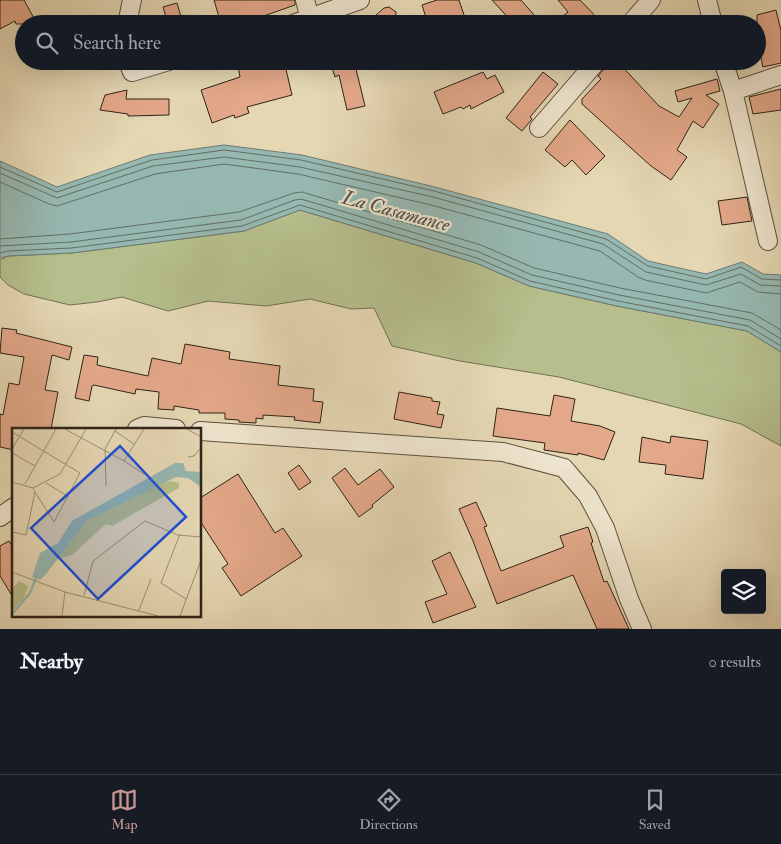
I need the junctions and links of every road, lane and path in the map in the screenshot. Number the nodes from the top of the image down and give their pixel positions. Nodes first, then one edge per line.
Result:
1 (132, 0) edge
2 (305, 0) edge
3 (360, 0) edge
4 (652, 0) edge
5 (708, 0) edge
6 (129, 15) edge
7 (303, 15) edge
8 (319, 15) edge
9 (638, 15) edge
10 (712, 15) edge
11 (589, 70) edge
12 (726, 70) edge
13 (781, 75) edge
14 (733, 91) junction
15 (539, 128) dead end
16 (768, 241) dead end
17 (139, 428) edge
18 (165, 428) edge
19 (201, 431) edge
20 (12, 508) edge
21 (0, 516) edge
22 (642, 629) edge

1 - 6 street
2 - 7 street
3 - 8 street
4 - 9 street
5 - 10 street
11 - 15 street
12 - 14 street
13 - 14 street
14 - 16 street
17 - 18 street
19 - 22 street
20 - 21 street

